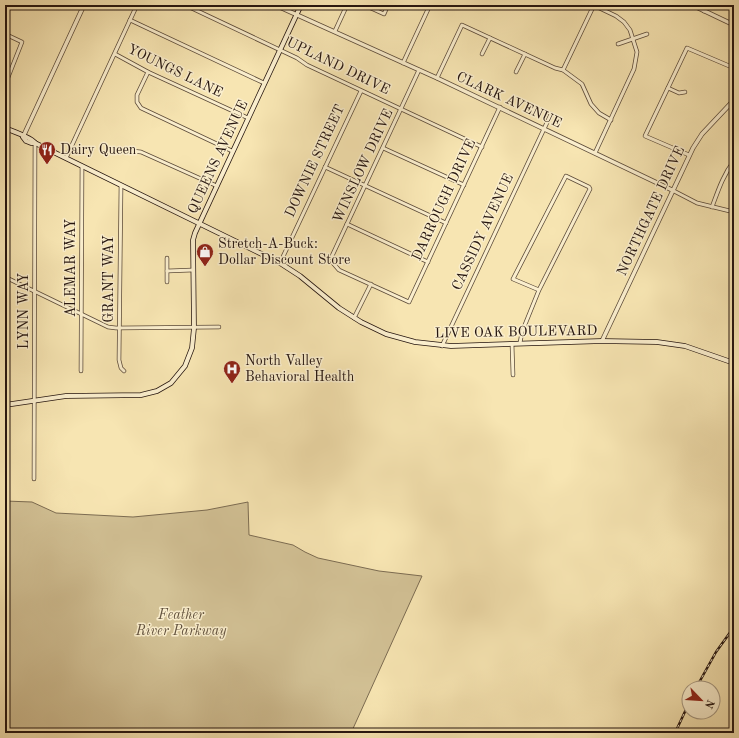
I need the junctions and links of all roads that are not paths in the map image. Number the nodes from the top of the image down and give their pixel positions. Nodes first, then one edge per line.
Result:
1 (84, 5) edge
2 (137, 5) edge
3 (185, 5) edge
4 (275, 5) edge
5 (301, 5) edge
6 (347, 5) edge
7 (364, 5) edge
8 (388, 5) edge
9 (430, 5) edge
10 (594, 5) edge
11 (692, 5) edge
12 (706, 5) edge
13 (704, 10) junction
14 (296, 15) junction
15 (130, 20) junction
16 (734, 25) edge
17 (334, 31) junction
18 (5, 34) edge
19 (647, 34) dead end
20 (490, 38) junction
21 (634, 39) junction
22 (618, 44) dead end
23 (280, 50) junction
24 (115, 54) junction
25 (482, 54) dead end
26 (525, 54) junction
27 (403, 63) junction
28 (734, 68) edge
29 (419, 70) junction
30 (563, 70) junction
31 (148, 72) junction
32 (516, 72) dead end
33 (437, 78) junction
34 (264, 83) junction
35 (5, 85) edge
36 (668, 88) junction
37 (361, 91) junction
38 (685, 92) dead end
39 (734, 100) edge
40 (500, 108) junction
41 (401, 109) junction
42 (551, 114) dead end
43 (248, 118) junction
44 (611, 120) junction
45 (5, 128) edge
46 (544, 129) junction
47 (23, 137) junction
48 (35, 142) junction
49 (482, 147) junction
50 (383, 148) junction
51 (132, 151) dead end
52 (232, 151) junction
53 (595, 153) junction
54 (689, 155) junction
55 (66, 158) junction
56 (734, 161) edge
57 (82, 166) junction
58 (325, 168) junction
59 (464, 185) junction
60 (121, 186) junction
61 (217, 186) junction
62 (365, 186) junction
63 (672, 190) junction
64 (712, 207) junction
65 (734, 212) edge
66 (446, 223) junction
67 (199, 224) junction
68 (347, 224) junction
69 (167, 258) dead end
70 (428, 262) junction
71 (280, 263) junction
72 (167, 270) junction
73 (193, 270) junction
74 (5, 277) edge
75 (167, 282) dead end
76 (371, 284) junction
77 (539, 290) junction
78 (35, 291) junction
79 (82, 314) junction
80 (354, 318) junction
81 (219, 327) dead end
82 (120, 328) junction
83 (194, 328) junction
84 (602, 341) junction
85 (520, 343) junction
86 (512, 344) junction
87 (442, 346) junction
88 (734, 363) edge
89 (81, 371) dead end
90 (124, 371) dead end
91 (514, 375) dead end
92 (34, 402) junction
93 (5, 405) edge
94 (34, 479) dead end

1 - 47 street
2 - 15 street
3 - 23 street, UPLAND DRIVE
4 - 14 street, CLARK AVENUE
5 - 14 main road, QUEENS AVENUE
6 - 17 street
7 - 8 street
9 - 27 street
10 - 21 street
10 - 30 street
11 - 13 street
12 - 13 street
13 - 16 street
14 - 17 street, CLARK AVENUE
14 - 23 main road, QUEENS AVENUE
15 - 24 street
15 - 34 street
17 - 27 street, CLARK AVENUE
18 - 35 street
19 - 21 street
20 - 25 street
20 - 26 street
20 - 33 street
21 - 22 street
21 - 44 street
23 - 34 main road, QUEENS AVENUE
23 - 37 street, UPLAND DRIVE
24 - 31 street, YOUNGS LANE
24 - 55 street
26 - 30 street
26 - 32 street
27 - 29 street, CLARK AVENUE
28 - 36 street
29 - 33 street, CLARK AVENUE
29 - 41 street, WINSLOW DRIVE
30 - 44 street
31 - 43 street, YOUNGS LANE
31 - 52 street
33 - 40 street, CLARK AVENUE
34 - 43 main road, QUEENS AVENUE
36 - 38 street
36 - 54 street
37 - 41 street, UPLAND DRIVE
37 - 58 street, DOWNIE STREET
39 - 54 street, NORTHGATE DRIVE
40 - 46 street, CLARK AVENUE
40 - 49 street, DARROUGH DRIVE
41 - 49 street, UPLAND DRIVE
41 - 50 street, WINSLOW DRIVE
42 - 46 street, CASSIDY AVENUE
43 - 52 main road, QUEENS AVENUE
44 - 53 street
45 - 47 main road, LIVE OAK BOULEVARD
46 - 53 street, CLARK AVENUE
46 - 87 street, CASSIDY AVENUE
47 - 48 main road, LIVE OAK BOULEVARD
48 - 55 main road, LIVE OAK BOULEVARD
48 - 78 street, LYNN WAY
49 - 59 street, DARROUGH DRIVE
50 - 59 street
50 - 62 street, WINSLOW DRIVE
51 - 61 street
52 - 61 main road, QUEENS AVENUE
53 - 63 street, CLARK AVENUE
54 - 63 street, NORTHGATE DRIVE
55 - 57 main road, LIVE OAK BOULEVARD
56 - 64 street
57 - 60 main road, LIVE OAK BOULEVARD
57 - 79 street, ALEMAR WAY
58 - 62 street
58 - 71 street, DOWNIE STREET
59 - 66 street, DARROUGH DRIVE
60 - 67 main road, LIVE OAK BOULEVARD
60 - 82 street, GRANT WAY
61 - 67 main road, QUEENS AVENUE
62 - 66 street
62 - 68 street, WINSLOW DRIVE
63 - 64 street, CLARK AVENUE
63 - 84 street, NORTHGATE DRIVE
64 - 65 street, CLARK AVENUE
66 - 70 street, DARROUGH DRIVE
67 - 71 main road, LIVE OAK BOULEVARD
67 - 73 main road, QUEENS AVENUE
68 - 70 street
68 - 76 street, WINSLOW DRIVE
69 - 72 street
70 - 76 street, DARROUGH DRIVE
71 - 80 main road, LIVE OAK BOULEVARD
72 - 73 street
72 - 75 street
73 - 83 main road, QUEENS AVENUE
74 - 78 street
76 - 80 street
77 - 77 street
77 - 85 street
78 - 79 street
78 - 92 street, LYNN WAY
79 - 82 street
79 - 89 street, ALEMAR WAY
80 - 87 main road, LIVE OAK BOULEVARD
81 - 83 street
82 - 83 street
82 - 90 street, GRANT WAY
83 - 92 main road, QUEENS AVENUE
84 - 85 main road, LIVE OAK BOULEVARD
84 - 88 main road, LIVE OAK BOULEVARD
85 - 86 main road, LIVE OAK BOULEVARD
86 - 87 main road, LIVE OAK BOULEVARD
86 - 91 street
92 - 93 main road, QUEENS AVENUE
92 - 94 street, LYNN WAY

